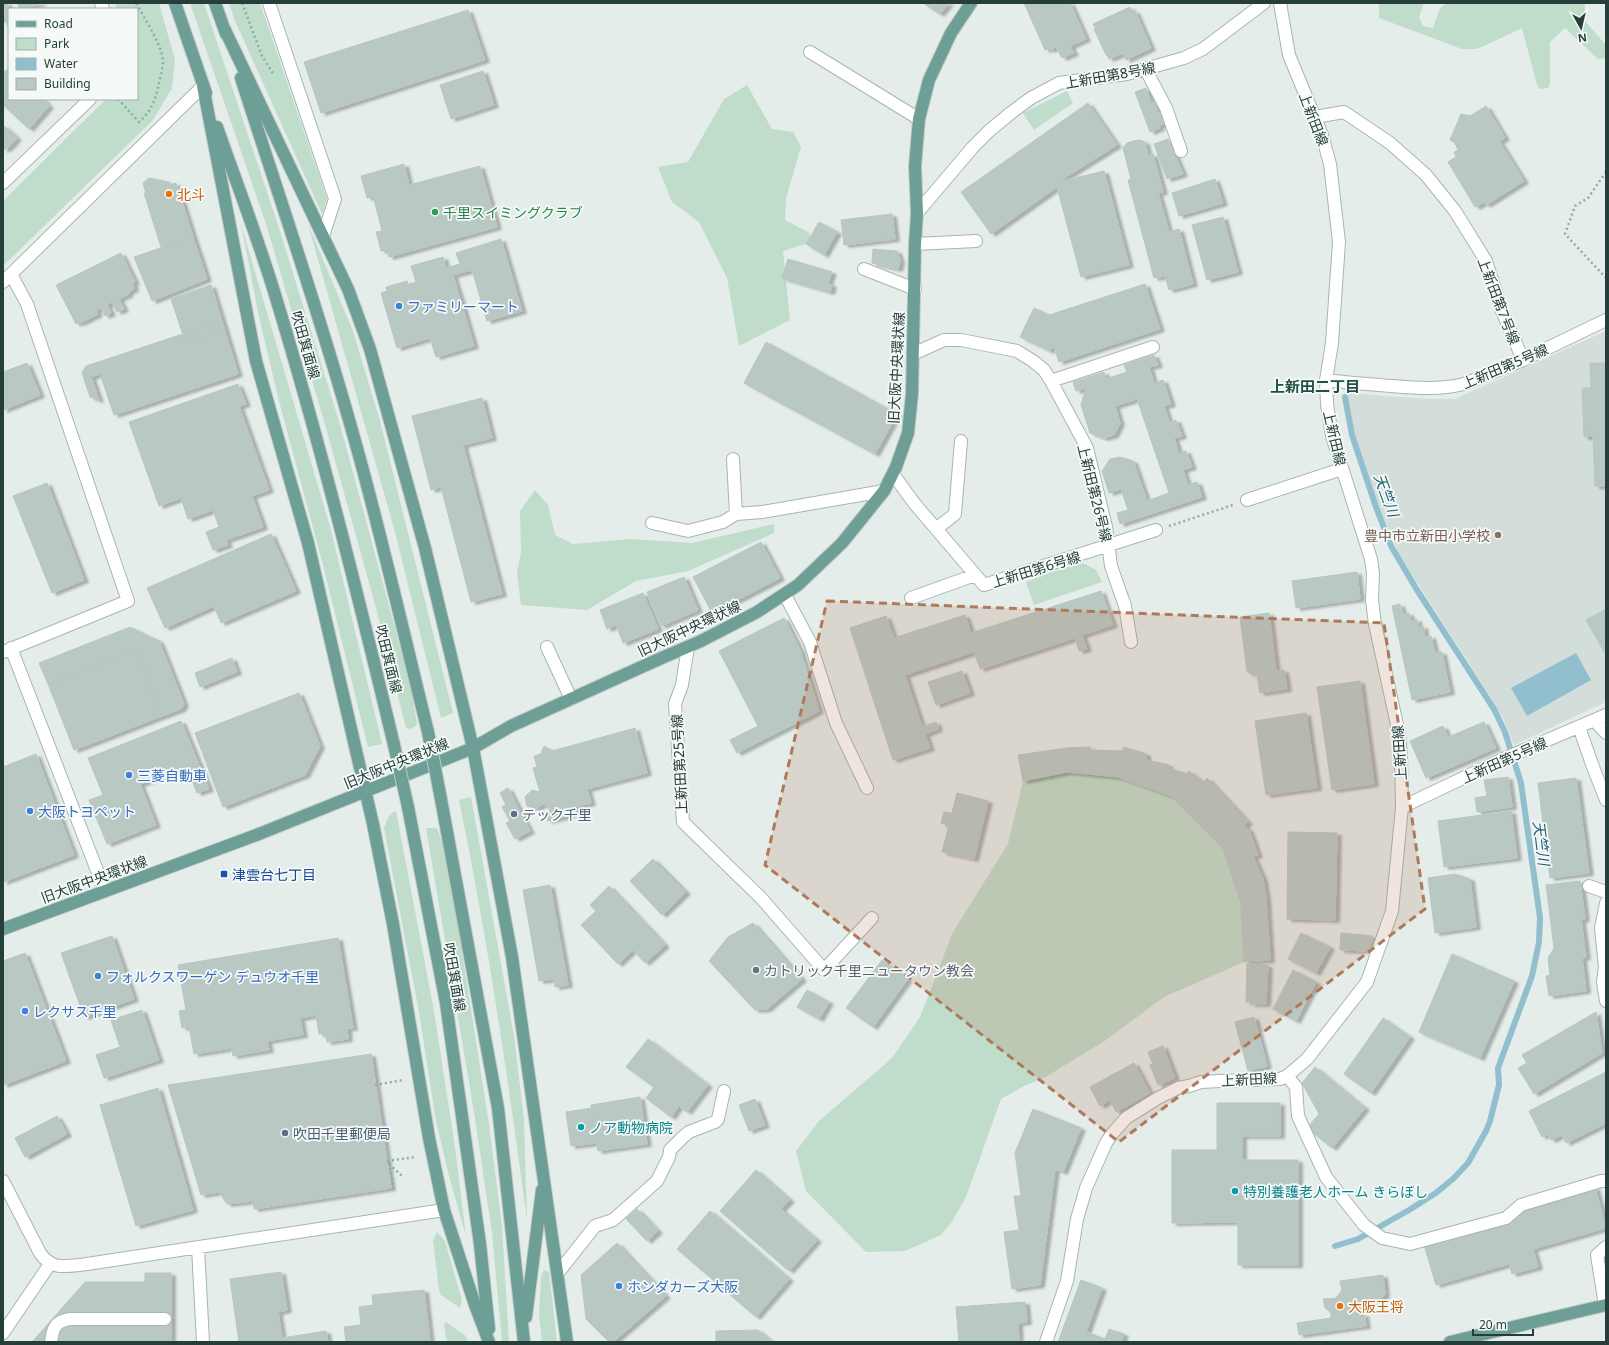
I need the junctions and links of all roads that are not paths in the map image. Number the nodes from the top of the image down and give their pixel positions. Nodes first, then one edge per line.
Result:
1 (175, 3) edge
2 (215, 3) edge
3 (268, 3) edge
4 (971, 3) edge
5 (1264, 3) edge
6 (1280, 3) edge
7 (224, 28) junction
8 (810, 52) dead end
9 (1146, 70) junction
10 (203, 86) junction
11 (89, 100) edge
12 (1315, 117) junction
13 (919, 119) junction
14 (1181, 151) dead end
15 (3, 183) edge
16 (917, 213) junction
17 (323, 236) junction
18 (976, 241) dead end
19 (915, 244) junction
20 (864, 269) dead end
21 (7, 278) edge
22 (914, 289) junction
23 (1606, 320) edge
24 (1153, 347) dead end
25 (914, 354) junction
26 (1523, 360) junction
27 (1326, 380) junction
28 (1051, 381) junction
29 (961, 441) dead end
30 (733, 459) dead end
31 (1342, 469) junction
32 (893, 474) junction
33 (884, 491) junction
34 (1247, 500) dead end
35 (736, 514) junction
36 (652, 523) dead end
37 (936, 529) junction
38 (1156, 530) dead end
39 (1108, 546) junction
40 (975, 575) junction
41 (785, 595) junction
42 (911, 598) dead end
43 (1131, 642) dead end
44 (547, 646) dead end
45 (688, 647) junction
46 (7, 650) edge
47 (571, 699) junction
48 (1606, 715) edge
49 (1594, 720) junction
50 (1579, 727) junction
51 (1606, 733) edge
52 (472, 748) junction
53 (867, 788) dead end
54 (366, 791) junction
55 (1606, 800) edge
56 (1402, 807) junction
57 (1589, 886) dead end
58 (105, 892) junction
59 (1606, 892) edge
60 (1606, 902) edge
61 (872, 918) dead end
62 (3, 929) edge
63 (1606, 967) edge
64 (1606, 1001) edge
65 (1287, 1076) junction
66 (724, 1091) dead end
67 (544, 1175) junction
68 (3, 1181) edge
69 (1606, 1181) edge
70 (444, 1210) junction
71 (198, 1247) junction
72 (1606, 1247) edge
73 (50, 1264) junction
74 (558, 1273) junction
75 (1606, 1305) edge
76 (165, 1319) dead end
77 (3, 1333) edge
78 (524, 1339) edge
79 (51, 1342) edge
80 (203, 1342) edge
81 (490, 1342) edge
82 (567, 1342) edge
83 (1046, 1342) edge
84 (1450, 1342) edge

1 - 10 main road, 吹田箕面線
2 - 7 main road, 吹田箕面線
3 - 17 street
4 - 13 main road, 旧大阪中央環状線
5 - 9 street, 上新田第8号線
6 - 12 street, 上新田線
7 - 17 main road
7 - 78 main road, 吹田箕面線, bridge
8 - 13 street
9 - 14 street
9 - 16 street, 上新田第8号線
10 - 21 street
10 - 54 main road
10 - 81 main road, 吹田箕面線, bridge
11 - 15 street
12 - 26 street, 上新田第7号線
12 - 27 street, 上新田線
13 - 16 main road, 旧大阪中央環状線
16 - 19 main road, 旧大阪中央環状線
17 - 52 main road
18 - 19 street
19 - 22 main road, 旧大阪中央環状線
20 - 22 street
21 - 46 street
22 - 25 main road, 旧大阪中央環状線
23 - 26 street, 上新田第5号線
24 - 28 street
25 - 28 street, 上新田第26号線
25 - 32 main road, 旧大阪中央環状線
26 - 27 street, 上新田第5号線
27 - 31 street, 上新田線
28 - 39 street, 上新田第26号線
29 - 37 street
30 - 35 street
31 - 34 street
31 - 56 street, 上新田線
32 - 33 main road, 旧大阪中央環状線
32 - 37 street, 上新田第6号線
33 - 35 street
33 - 41 main road, 旧大阪中央環状線
35 - 36 street
37 - 40 street, 上新田第6号線
38 - 39 street, 上新田第6号線
39 - 40 street, 上新田第6号線
39 - 43 street, 上新田第26号線
40 - 42 street
41 - 45 main road, 旧大阪中央環状線
41 - 53 street
44 - 47 street
45 - 47 main road, 旧大阪中央環状線
45 - 61 street, 上新田第25号線
46 - 58 street
47 - 52 main road, 旧大阪中央環状線
48 - 49 street, 上新田第5号線
49 - 50 street, 上新田第5号線
49 - 51 street
50 - 55 street
50 - 56 street, 上新田第5号線
52 - 54 main road, 旧大阪中央環状線
52 - 67 main road
54 - 58 main road, 旧大阪中央環状線
54 - 70 main road
56 - 65 street, 上新田線
57 - 59 street
58 - 62 main road, 旧大阪中央環状線
60 - 63 street
63 - 64 street
65 - 69 street
65 - 83 street, 上新田線
66 - 74 street
67 - 74 main road
67 - 78 main road
68 - 73 street
70 - 71 street
70 - 81 main road
71 - 73 street
71 - 80 street
72 - 75 street
73 - 77 street
74 - 82 main road
75 - 84 main road
76 - 79 street

